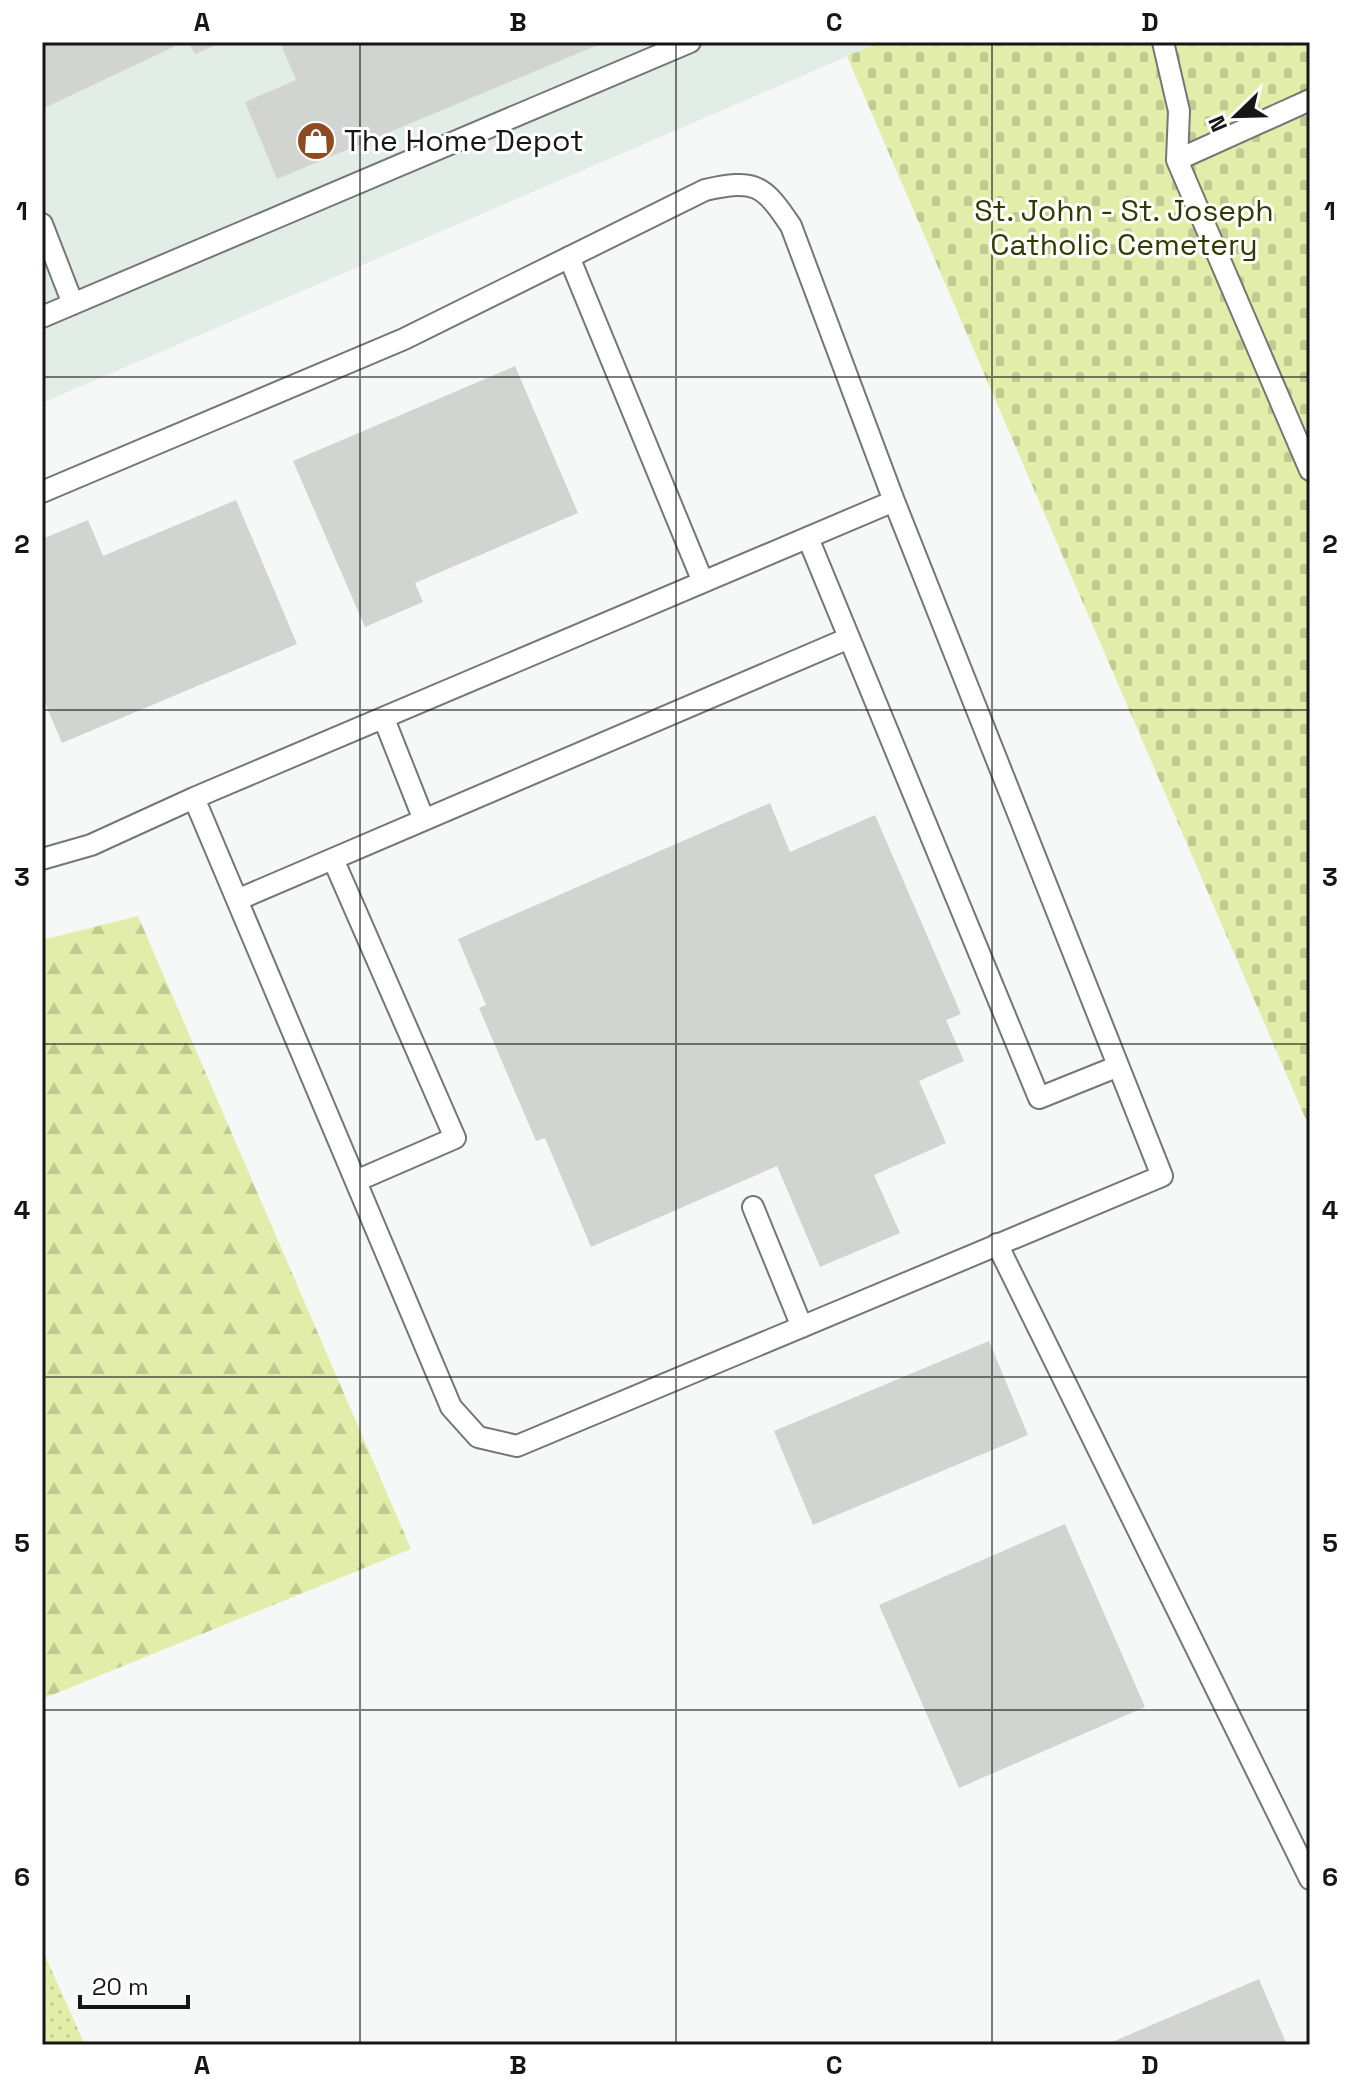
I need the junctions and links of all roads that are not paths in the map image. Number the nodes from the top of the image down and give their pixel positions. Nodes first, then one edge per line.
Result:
1 (690, 42) edge
2 (1163, 42) edge
3 (1310, 100) edge
4 (1177, 160) junction
5 (42, 224) edge
6 (569, 257) junction
7 (73, 304) junction
8 (42, 317) edge
9 (1310, 470) edge
10 (42, 492) edge
11 (894, 501) junction
12 (808, 538) junction
13 (703, 582) junction
14 (849, 638) junction
15 (384, 719) junction
16 (194, 798) junction
17 (424, 820) junction
18 (43, 857) edge
19 (333, 859) junction
20 (237, 900) junction
21 (1116, 1067) junction
22 (356, 1181) junction
23 (753, 1207) dead end
24 (997, 1244) junction
25 (802, 1327) junction
26 (1310, 1879) edge

1 - 7 lane
2 - 4 lane
3 - 4 lane
4 - 9 lane
5 - 7 lane
6 - 10 lane
6 - 11 lane
6 - 13 lane
7 - 8 lane
11 - 12 lane
11 - 21 lane
12 - 13 lane
12 - 14 lane
13 - 15 lane
14 - 17 lane
14 - 21 lane
15 - 16 lane
15 - 17 lane
16 - 18 lane
16 - 20 lane
17 - 19 lane
19 - 20 lane
19 - 22 lane
20 - 22 lane
21 - 24 lane
22 - 25 lane
23 - 25 lane
24 - 25 lane
24 - 26 lane

